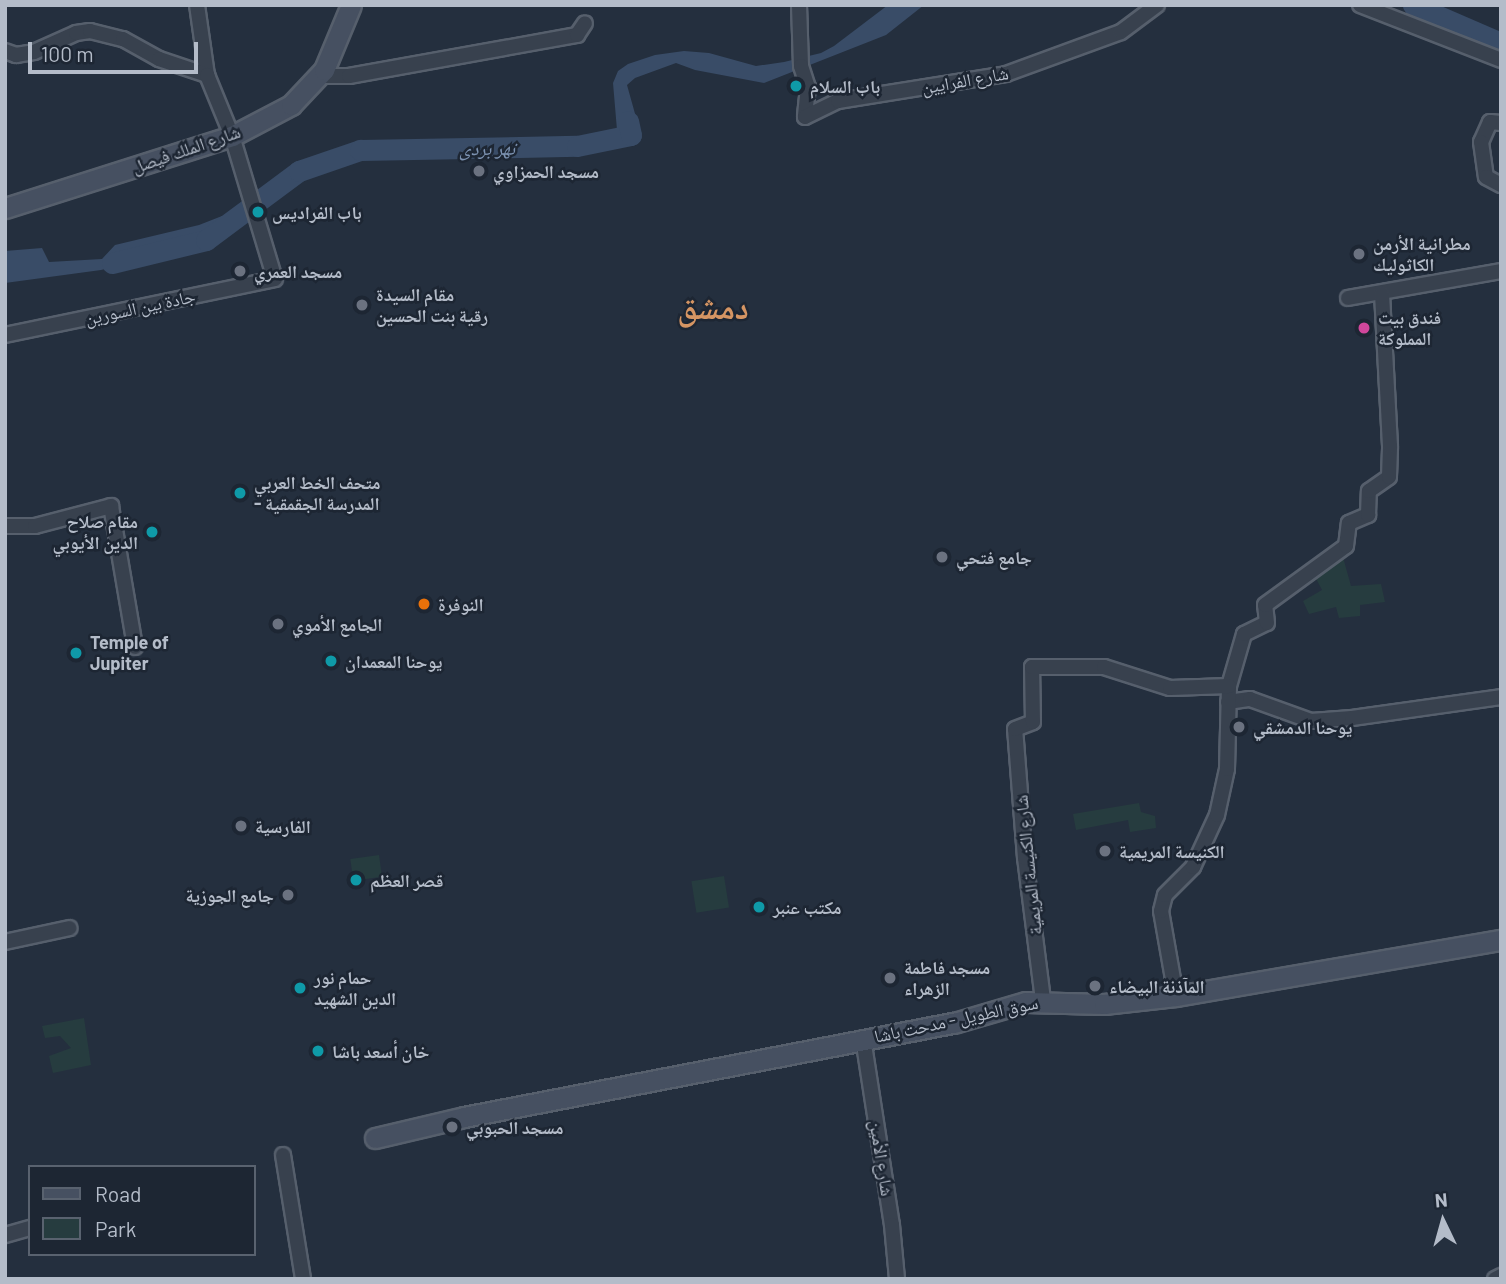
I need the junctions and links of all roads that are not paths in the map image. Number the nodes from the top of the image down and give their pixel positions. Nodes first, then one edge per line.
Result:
1 (197, 5) edge
2 (351, 5) edge
3 (799, 5) edge
4 (1157, 5) edge
5 (1360, 5) edge
6 (585, 23) dead end
7 (5, 51) edge
8 (1501, 60) edge
9 (207, 75) junction
10 (318, 76) junction
11 (1501, 123) edge
12 (233, 136) junction
13 (1501, 185) edge
14 (5, 208) edge
15 (1501, 271) edge
16 (1382, 293) junction
17 (1348, 298) dead end
18 (5, 335) edge
19 (5, 526) edge
20 (135, 647) dead end
21 (1229, 686) junction
22 (1501, 697) edge
23 (1228, 702) junction
24 (69, 928) dead end
25 (1501, 940) edge
26 (5, 942) edge
27 (1176, 996) junction
28 (1043, 1000) junction
29 (863, 1038) junction
30 (375, 1138) dead end
31 (283, 1156) dead end
32 (28, 1229) edge
33 (5, 1235) edge
34 (1501, 1276) edge
35 (303, 1279) edge
36 (897, 1279) edge
37 (1495, 1279) edge

1 - 9 street
2 - 10 street, شارع الملك فيصل
3 - 4 street, شارع الفرايين
5 - 8 street
6 - 10 street
7 - 9 street
9 - 12 street
10 - 12 street, شارع الملك فيصل
11 - 13 street
12 - 14 street, شارع الملك فيصل
12 - 18 street, جادة بين السورين
15 - 16 street
16 - 17 street
16 - 21 street
19 - 20 street
21 - 23 street
21 - 28 street, شارع الكنيسة المريمية
22 - 23 street
23 - 27 street
24 - 26 street
25 - 27 street, سوق الطويل - مدحت باشا
27 - 28 street, سوق الطويل - مدحت باشا
28 - 29 street, سوق الطويل - مدحت باشا
29 - 30 street, سوق الطويل - مدحت باشا
29 - 36 street, شارع الأمين
31 - 35 street
32 - 33 street
34 - 37 street

